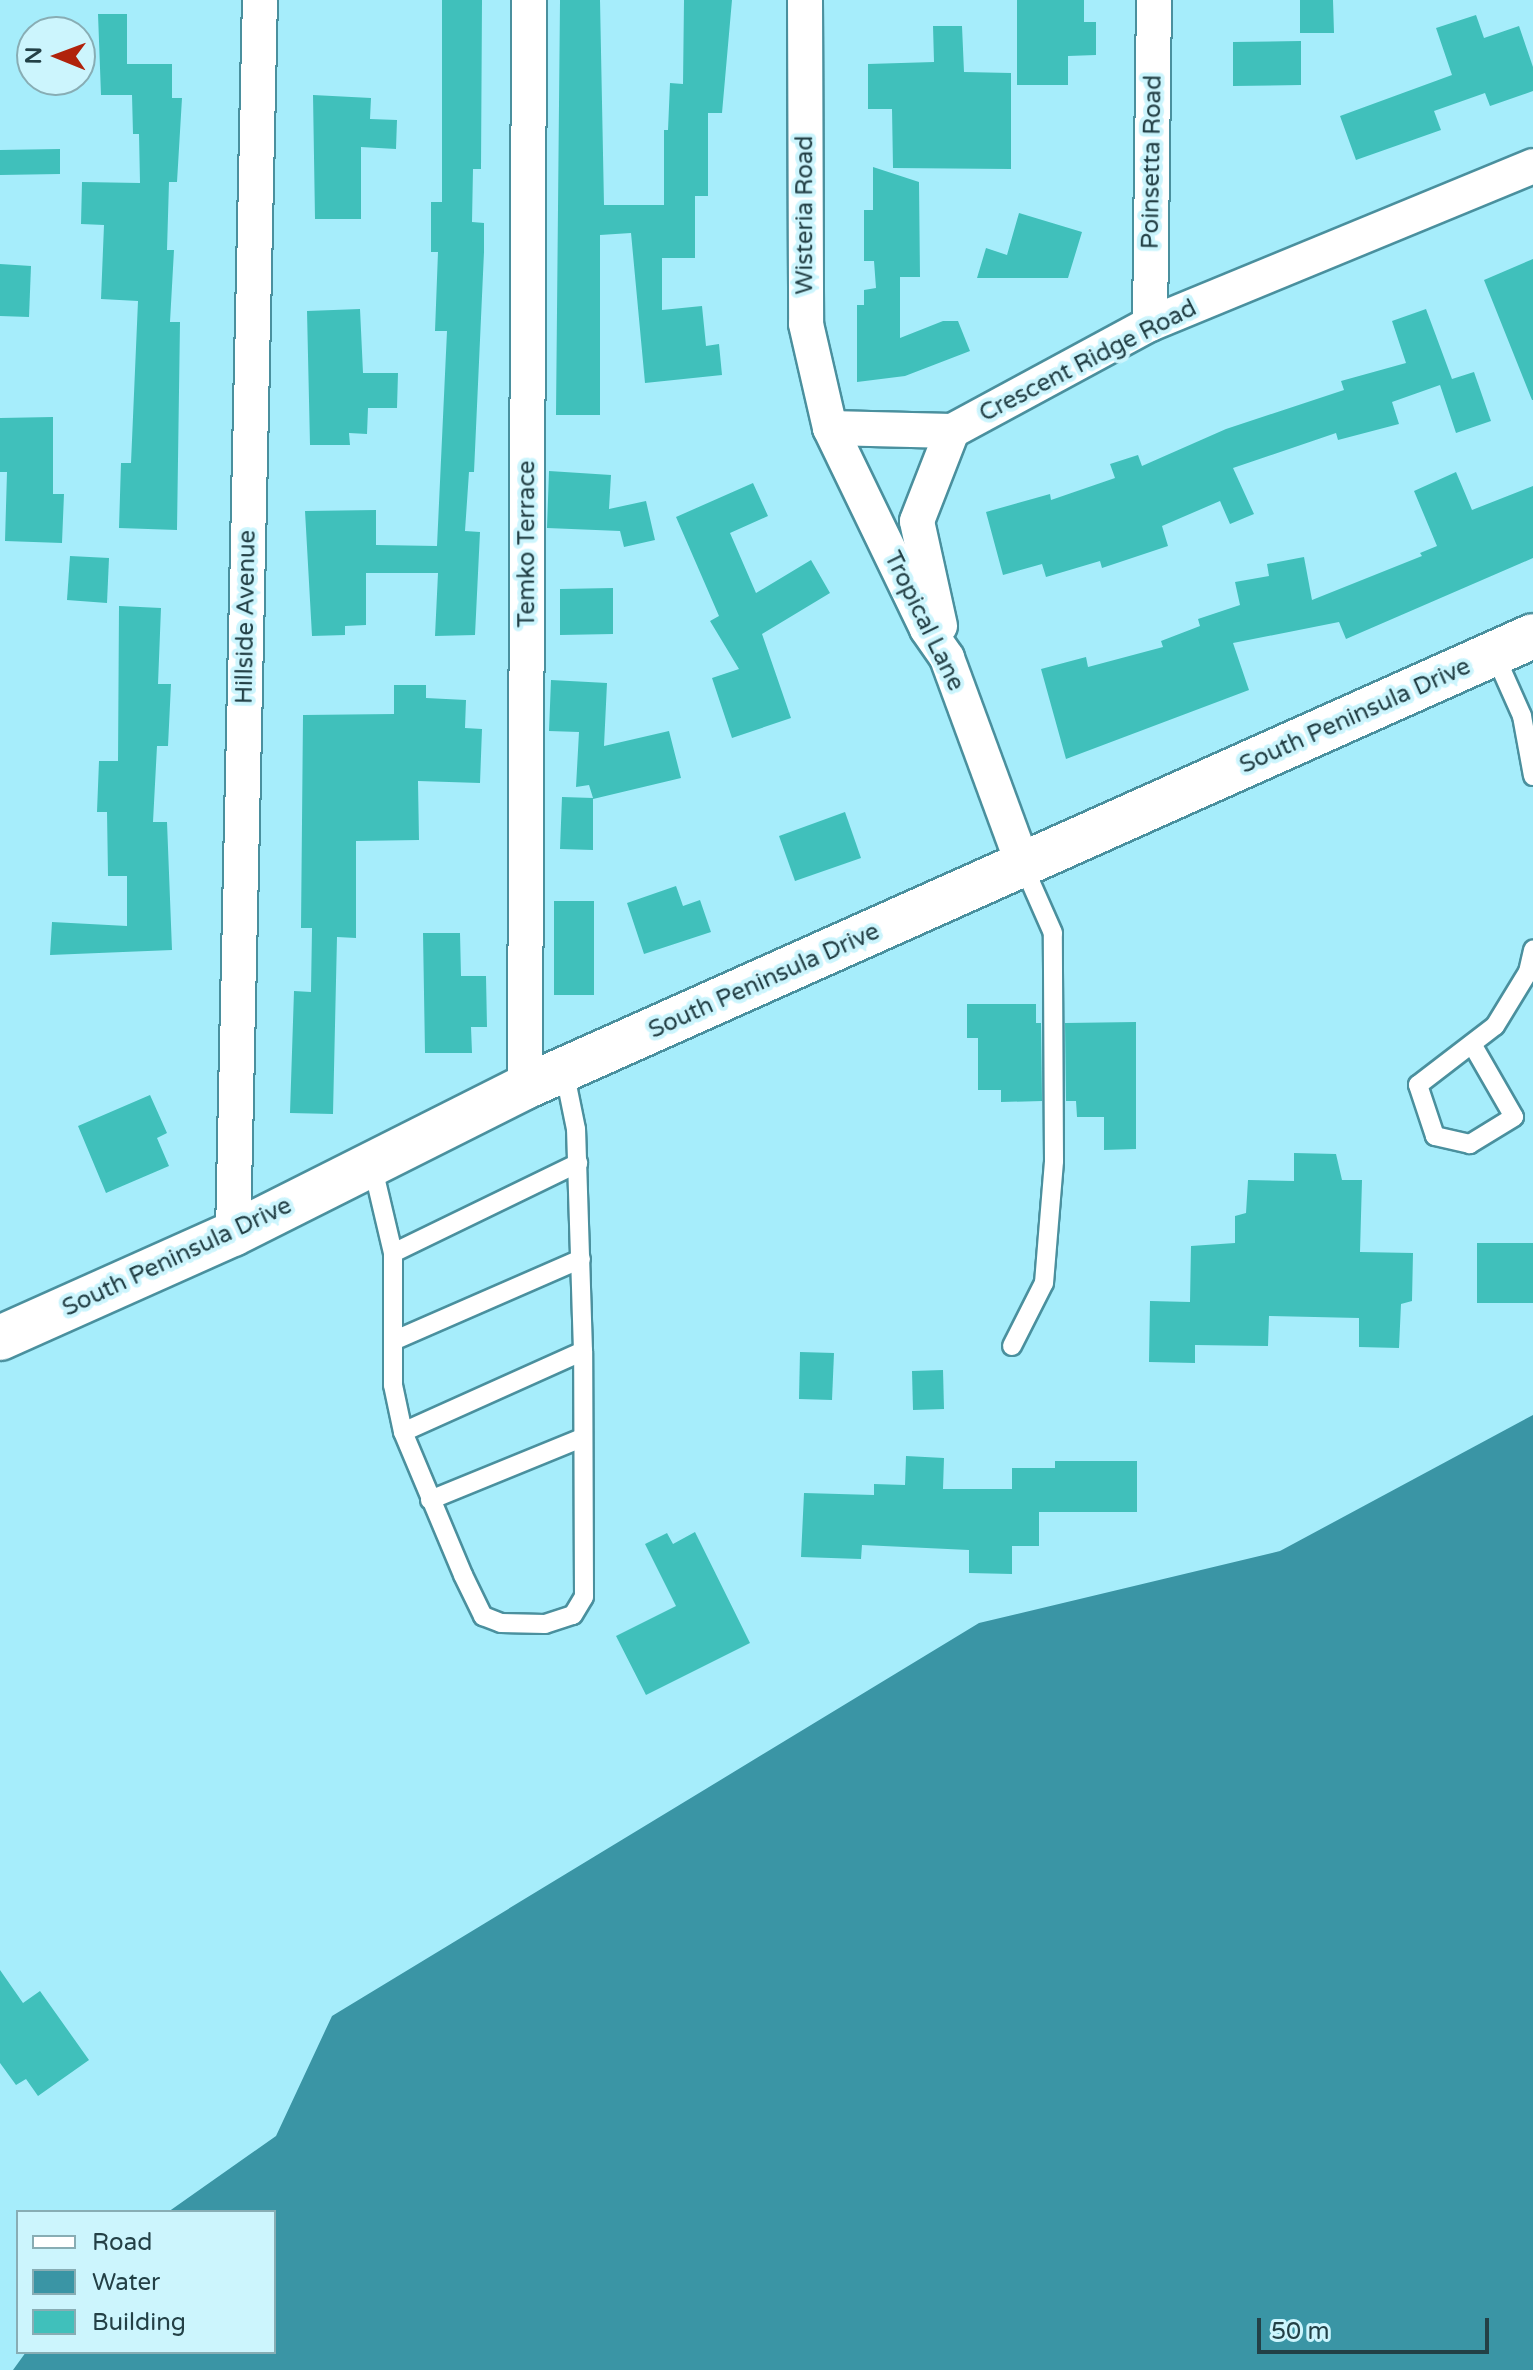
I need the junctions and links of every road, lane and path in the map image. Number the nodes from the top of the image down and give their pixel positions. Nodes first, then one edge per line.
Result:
1 (260, 0) edge
2 (529, 0) edge
3 (805, 0) edge
4 (1154, 0) edge
5 (1533, 166) edge
6 (1150, 324) junction
7 (830, 428) junction
8 (952, 431) junction
9 (1514, 644) edge
10 (947, 658) junction
11 (1533, 776) edge
12 (1023, 865) junction
13 (1533, 950) edge
14 (1472, 1044) junction
15 (564, 1070) junction
16 (525, 1087) junction
17 (578, 1163) junction
18 (372, 1164) junction
19 (233, 1234) junction
20 (393, 1253) junction
21 (581, 1259) junction
22 (0, 1338) edge
23 (393, 1341) junction
24 (1012, 1346) dead end
25 (583, 1351) junction
26 (403, 1432) junction
27 (582, 1438) junction
28 (430, 1500) junction

1 - 19 street, Hillside Avenue
2 - 16 street, Temko Terrace
3 - 7 street, Wisteria Road
4 - 6 street, Poinsetta Road
5 - 6 street, Crescent Ridge Road
6 - 8 street, Crescent Ridge Road
7 - 8 street
7 - 10 street, Tropical Lane
8 - 10 street, Crescent Ridge Road
9 - 11 lane
9 - 12 main road, South Peninsula Drive
10 - 12 street, Tropical Lane
12 - 15 main road, South Peninsula Drive
12 - 24 lane
13 - 14 lane
14 - 14 lane
15 - 16 main road, South Peninsula Drive
15 - 17 lane
16 - 18 main road, South Peninsula Drive
17 - 20 lane
17 - 21 lane
18 - 19 main road, South Peninsula Drive
18 - 20 lane
19 - 22 main road, South Peninsula Drive
20 - 23 lane
21 - 23 lane
21 - 25 lane
23 - 26 lane
25 - 26 lane
25 - 27 lane
26 - 28 lane
27 - 28 lane
27 - 28 lane

